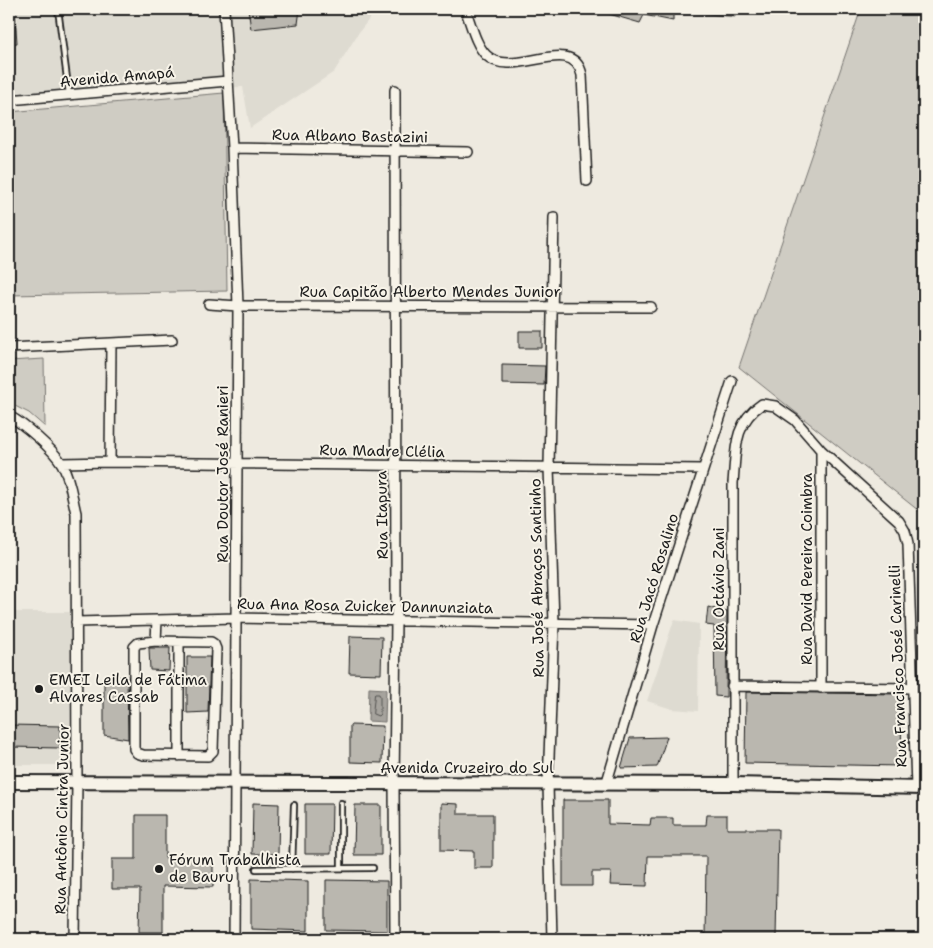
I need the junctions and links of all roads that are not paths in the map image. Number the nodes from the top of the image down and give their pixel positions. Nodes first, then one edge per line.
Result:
1 (58, 9) edge
2 (224, 9) edge
3 (465, 9) edge
4 (228, 81) junction
5 (395, 90) dead end
6 (69, 95) junction
7 (9, 100) edge
8 (232, 148) junction
9 (395, 150) junction
10 (468, 152) dead end
11 (587, 181) dead end
12 (554, 217) dead end
13 (209, 304) dead end
14 (396, 305) junction
15 (238, 306) junction
16 (552, 306) junction
17 (651, 307) dead end
18 (172, 340) dead end
19 (110, 343) junction
20 (9, 348) edge
21 (732, 381) dead end
22 (762, 404) joint
23 (13, 418) edge
24 (821, 450) junction
25 (110, 462) junction
26 (62, 463) junction
27 (237, 463) junction
28 (395, 465) junction
29 (550, 467) junction
30 (703, 469) junction
31 (237, 618) junction
32 (157, 620) junction
33 (396, 620) junction
34 (76, 622) junction
35 (554, 623) junction
36 (653, 625) junction
37 (156, 641) junction
38 (179, 642) junction
39 (732, 686) junction
40 (821, 688) junction
41 (912, 688) junction
42 (179, 756) junction
43 (9, 782) edge
44 (77, 782) junction
45 (235, 783) junction
46 (394, 784) junction
47 (548, 784) junction
48 (732, 784) junction
49 (606, 785) junction
50 (920, 788) edge
51 (341, 803) dead end
52 (294, 805) dead end
53 (341, 868) junction
54 (373, 868) dead end
55 (256, 869) dead end
56 (292, 869) junction
57 (75, 939) edge
58 (234, 939) edge
59 (395, 939) edge
60 (552, 939) edge

1 - 6 lane
2 - 4 street, Rua Doutor José Ranieri
3 - 11 street
4 - 6 street, Avenida Amapá
4 - 8 street, Rua Doutor José Ranieri
5 - 9 street, Rua Itapura
6 - 7 street, Avenida Amapá
8 - 9 street, Rua Albano Bastazini
8 - 15 street, Rua Doutor José Ranieri
9 - 10 street, Rua Albano Bastazini
9 - 14 street, Rua Itapura
12 - 16 street, Rua José Abraços Santinho
13 - 15 street, Rua Capitão Alberto Mendes Junior
14 - 15 street, Rua Capitão Alberto Mendes Junior
14 - 16 street, Rua Capitão Alberto Mendes Junior
14 - 28 street, Rua Itapura
15 - 27 street, Rua Doutor José Ranieri
16 - 17 street, Rua Capitão Alberto Mendes Junior
16 - 29 street, Rua José Abraços Santinho
18 - 19 street
19 - 20 street
19 - 25 street
21 - 30 street, Rua Jacó Rosalino
22 - 24 street, Rua Francisco José Carinelli
22 - 39 street, Rua Octávio Zani
23 - 26 street, Rua Antônio Cintra Junior
24 - 40 street, Rua David Pereira Coimbra
24 - 41 street, Rua Francisco José Carinelli
25 - 26 street, Rua Madre Clélia
25 - 27 street, Rua Madre Clélia
26 - 34 street, Rua Antônio Cintra Junior
27 - 28 street, Rua Madre Clélia
27 - 31 street, Rua Doutor José Ranieri
28 - 29 street, Rua Madre Clélia
28 - 33 street, Rua Itapura
29 - 30 street, Rua Madre Clélia
29 - 35 street, Rua José Abraços Santinho
30 - 36 street, Rua Jacó Rosalino
31 - 32 street, Rua Ana Rosa Zuicker Dannunziata
31 - 33 street, Rua Ana Rosa Zuicker Dannunziata
31 - 45 street, Rua Doutor José Ranieri
32 - 34 street, Rua Ana Rosa Zuicker Dannunziata
32 - 37 street
33 - 35 street, Rua Ana Rosa Zuicker Dannunziata
33 - 46 street, Rua Itapura
34 - 44 street, Rua Antônio Cintra Junior
35 - 36 street, Rua Ana Rosa Zuicker Dannunziata
35 - 47 street, Rua José Abraços Santinho
36 - 49 street, Rua Jacó Rosalino
37 - 38 street
37 - 42 street
38 - 42 street
38 - 42 street
39 - 40 street
39 - 48 street, Rua Octávio Zani
40 - 41 street
41 - 50 street, Rua Francisco José Carinelli
43 - 44 street, Avenida Cruzeiro do Sul
44 - 45 street, Avenida Cruzeiro do Sul
44 - 57 street, Rua Antônio Cintra Junior
45 - 46 street, Avenida Cruzeiro do Sul
45 - 58 street, Rua Doutor José Ranieri
46 - 47 street, Avenida Cruzeiro do Sul
46 - 59 street, Rua Itapura
47 - 49 street, Avenida Cruzeiro do Sul
47 - 60 street, Rua José Abraços Santinho
48 - 49 street, Avenida Cruzeiro do Sul
48 - 50 street, Avenida Cruzeiro do Sul
51 - 53 lane
52 - 56 lane
53 - 54 lane
53 - 56 lane
55 - 56 lane

